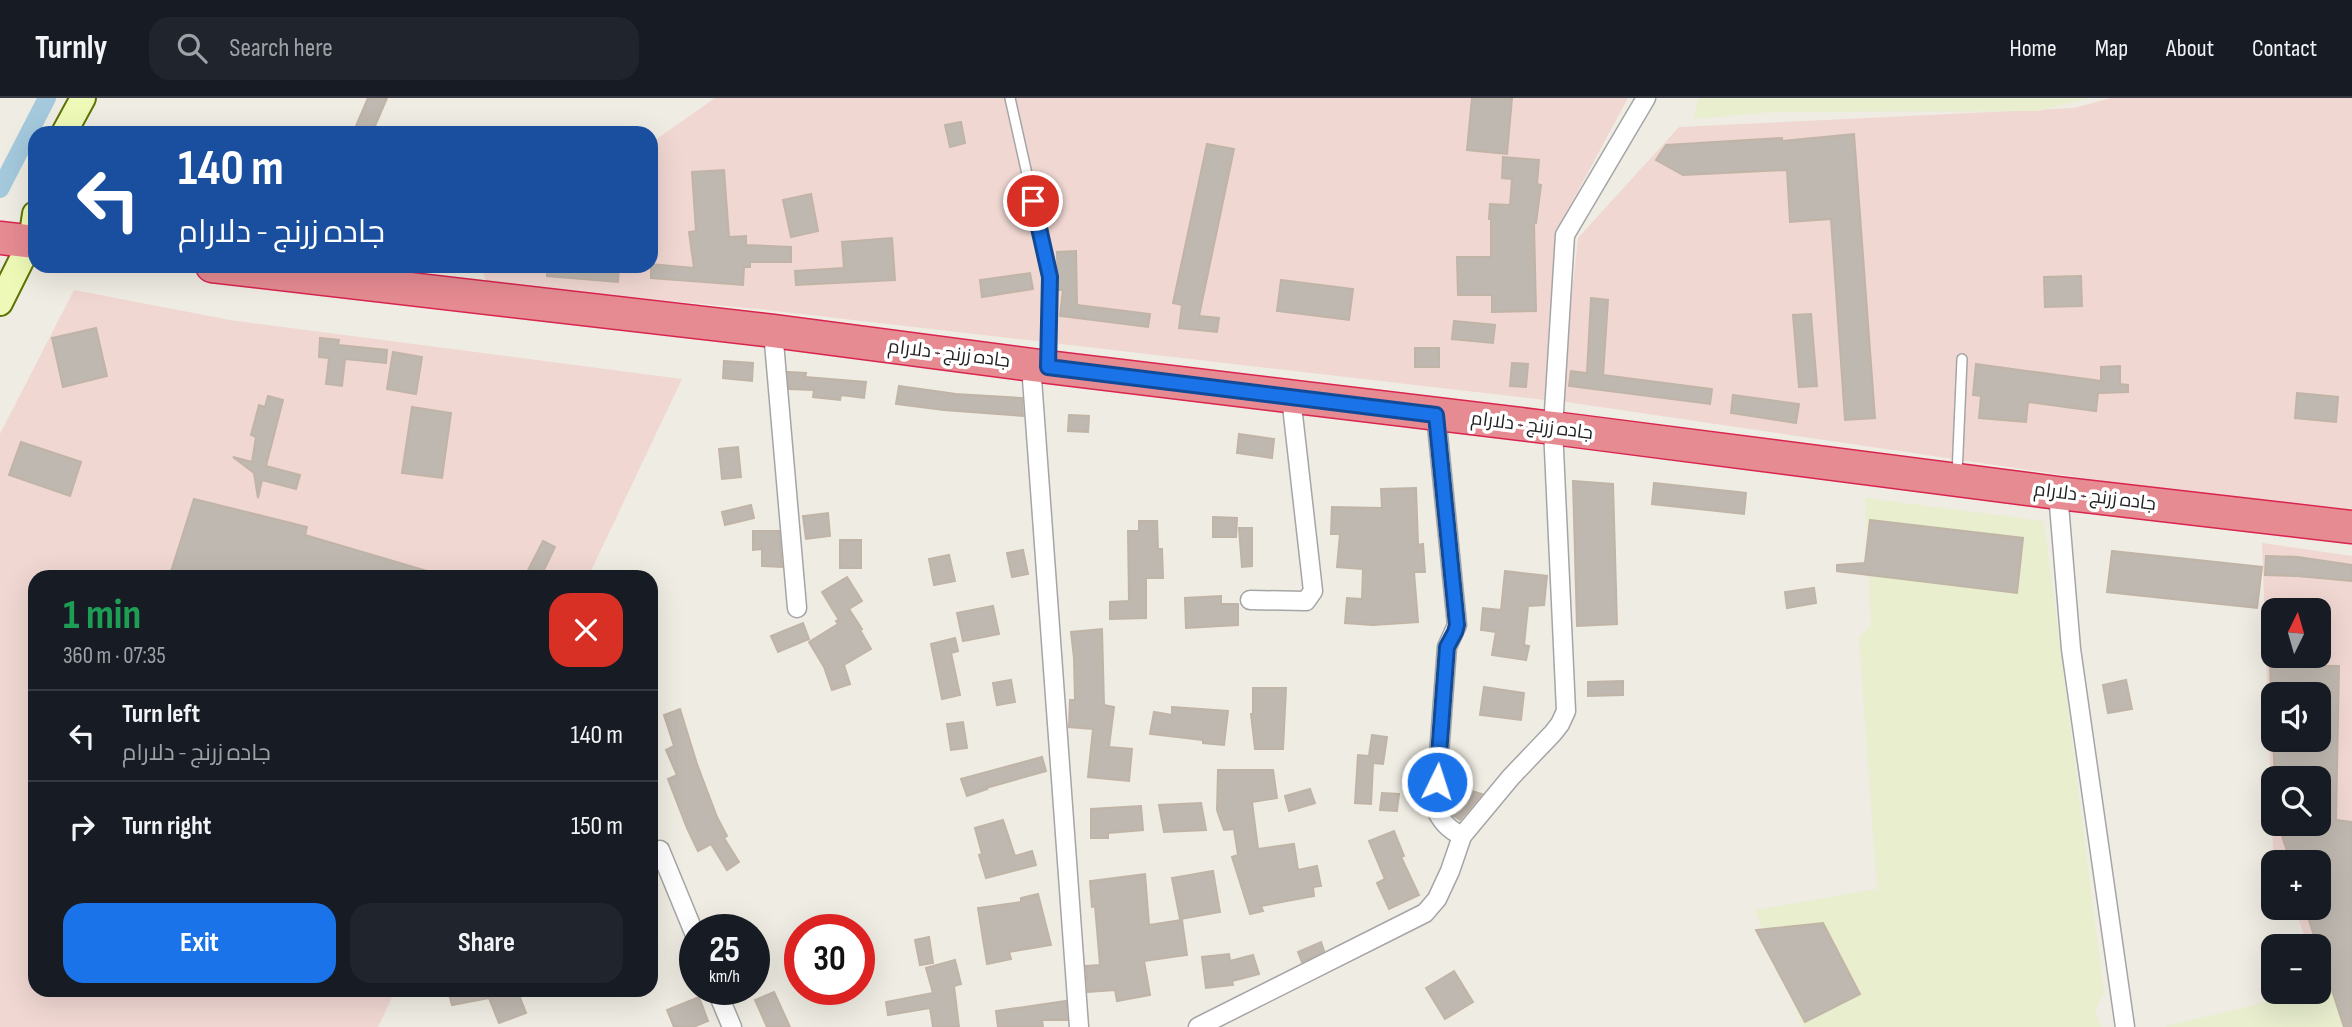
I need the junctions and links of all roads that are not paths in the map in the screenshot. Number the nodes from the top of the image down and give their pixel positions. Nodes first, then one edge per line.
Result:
1 (83, 98) edge
2 (1010, 98) edge
3 (1646, 98) edge
4 (68, 126) edge
5 (20, 235) edge
6 (272, 273) edge
7 (0, 303) edge
8 (773, 331) junction
9 (1962, 359) dead end
10 (1040, 366) junction
11 (1291, 397) junction
12 (1436, 415) junction
13 (1553, 428) junction
14 (1957, 481) junction
15 (2058, 493) junction
16 (2352, 527) edge
17 (1250, 600) dead end
18 (797, 608) dead end
19 (1462, 836) junction
20 (660, 850) dead end
21 (686, 914) edge
22 (723, 1005) edge
23 (732, 1027) edge
24 (1079, 1027) edge
25 (1198, 1027) edge
26 (2125, 1027) edge

1 - 4 street
2 - 10 lane
3 - 13 street
5 - 7 street
6 - 8 highway, جاده زرنج - دلارام
8 - 10 highway, جاده زرنج - دلارام
8 - 18 street
9 - 14 lane
10 - 11 highway, جاده زرنج - دلارام
10 - 24 street
11 - 12 highway, جاده زرنج - دلارام
11 - 17 street
12 - 13 highway, جاده زرنج - دلارام
12 - 19 street
13 - 14 highway, جاده زرنج - دلارام
13 - 19 street
14 - 15 highway, جاده زرنج - دلارام
15 - 16 highway, جاده زرنج - دلارام
15 - 26 street
19 - 25 street
20 - 21 street
22 - 23 street

